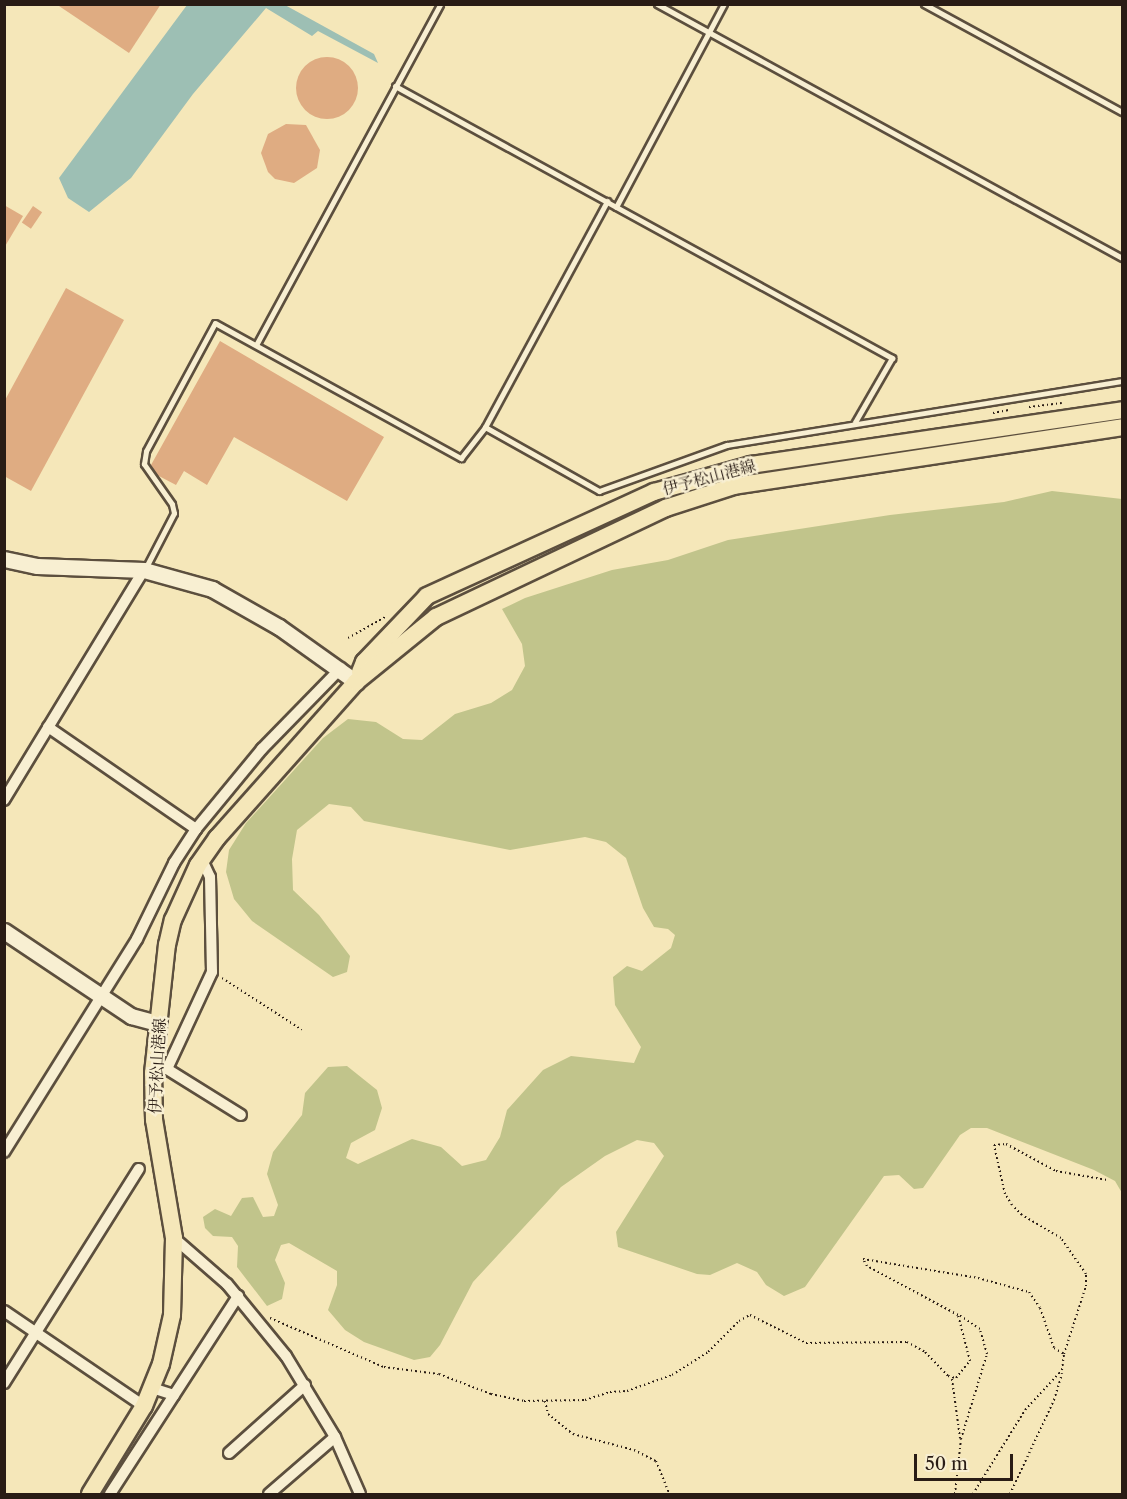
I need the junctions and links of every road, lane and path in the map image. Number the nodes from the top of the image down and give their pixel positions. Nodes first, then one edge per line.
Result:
1 (440, 4) edge
2 (657, 4) edge
3 (724, 4) edge
4 (924, 4) edge
5 (709, 33) junction
6 (395, 86) junction
7 (1122, 112) edge
8 (606, 201) junction
9 (616, 207) junction
10 (1122, 258) edge
11 (256, 345) junction
12 (1122, 381) edge
13 (1122, 410) edge
14 (855, 422) junction
15 (485, 427) junction
16 (1122, 427) edge
17 (4, 559) edge
18 (144, 570) junction
19 (340, 668) junction
20 (356, 682) junction
21 (48, 727) junction
22 (4, 800) edge
23 (196, 829) junction
24 (202, 860) junction
25 (4, 931) edge
26 (212, 972) junction
27 (102, 997) junction
28 (158, 1023) junction
29 (303, 1030) dead end
30 (160, 1068) junction
31 (241, 1115) dead end
32 (4, 1152) edge
33 (139, 1169) dead end
34 (1107, 1180) dead end
35 (174, 1238) junction
36 (238, 1296) junction
37 (4, 1311) edge
38 (958, 1315) junction
39 (255, 1316) junction
40 (36, 1332) junction
41 (1064, 1353) junction
42 (1062, 1370) junction
43 (952, 1379) junction
44 (4, 1383) edge
45 (305, 1385) junction
46 (152, 1388) junction
47 (174, 1395) junction
48 (545, 1401) junction
49 (144, 1406) junction
50 (335, 1437) junction
51 (961, 1439) junction
52 (229, 1453) dead end
53 (90, 1494) edge
54 (110, 1494) edge
55 (269, 1494) edge
56 (360, 1494) edge
57 (669, 1494) edge
58 (955, 1494) edge
59 (973, 1494) edge
60 (1010, 1494) edge

1 - 6 lane
2 - 5 lane
3 - 5 lane
4 - 7 lane
5 - 9 lane
5 - 10 lane
6 - 8 lane
6 - 11 lane
8 - 9 lane
8 - 15 lane
9 - 14 lane
11 - 15 lane
11 - 18 lane
12 - 14 lane
13 - 20 main road, 伊予松山港線
14 - 15 lane
16 - 20 main road, 伊予松山港線
17 - 18 street
18 - 19 street
18 - 21 street
19 - 20 street
19 - 23 street
20 - 24 main road, 伊予松山港線
21 - 22 street
21 - 23 street
23 - 27 street
24 - 26 street
24 - 28 main road, 伊予松山港線
25 - 27 street
26 - 29 path
26 - 30 street
27 - 28 street
27 - 32 street
28 - 30 main road, 伊予松山港線
30 - 31 street
30 - 35 main road, 伊予松山港線
33 - 40 street
34 - 41 path
35 - 36 street
35 - 46 main road, 伊予松山港線
36 - 39 street
36 - 47 street
37 - 40 street
38 - 41 path
38 - 43 path
38 - 51 path
39 - 45 street
39 - 48 path
40 - 44 street
40 - 49 street
41 - 42 path
42 - 59 path
42 - 60 path
43 - 48 path
43 - 51 path
45 - 50 street
45 - 52 street
46 - 47 street
46 - 49 main road, 伊予松山港線
47 - 54 street
48 - 57 path
49 - 53 main road, 伊予松山港線
50 - 55 street
50 - 56 street
51 - 58 path

